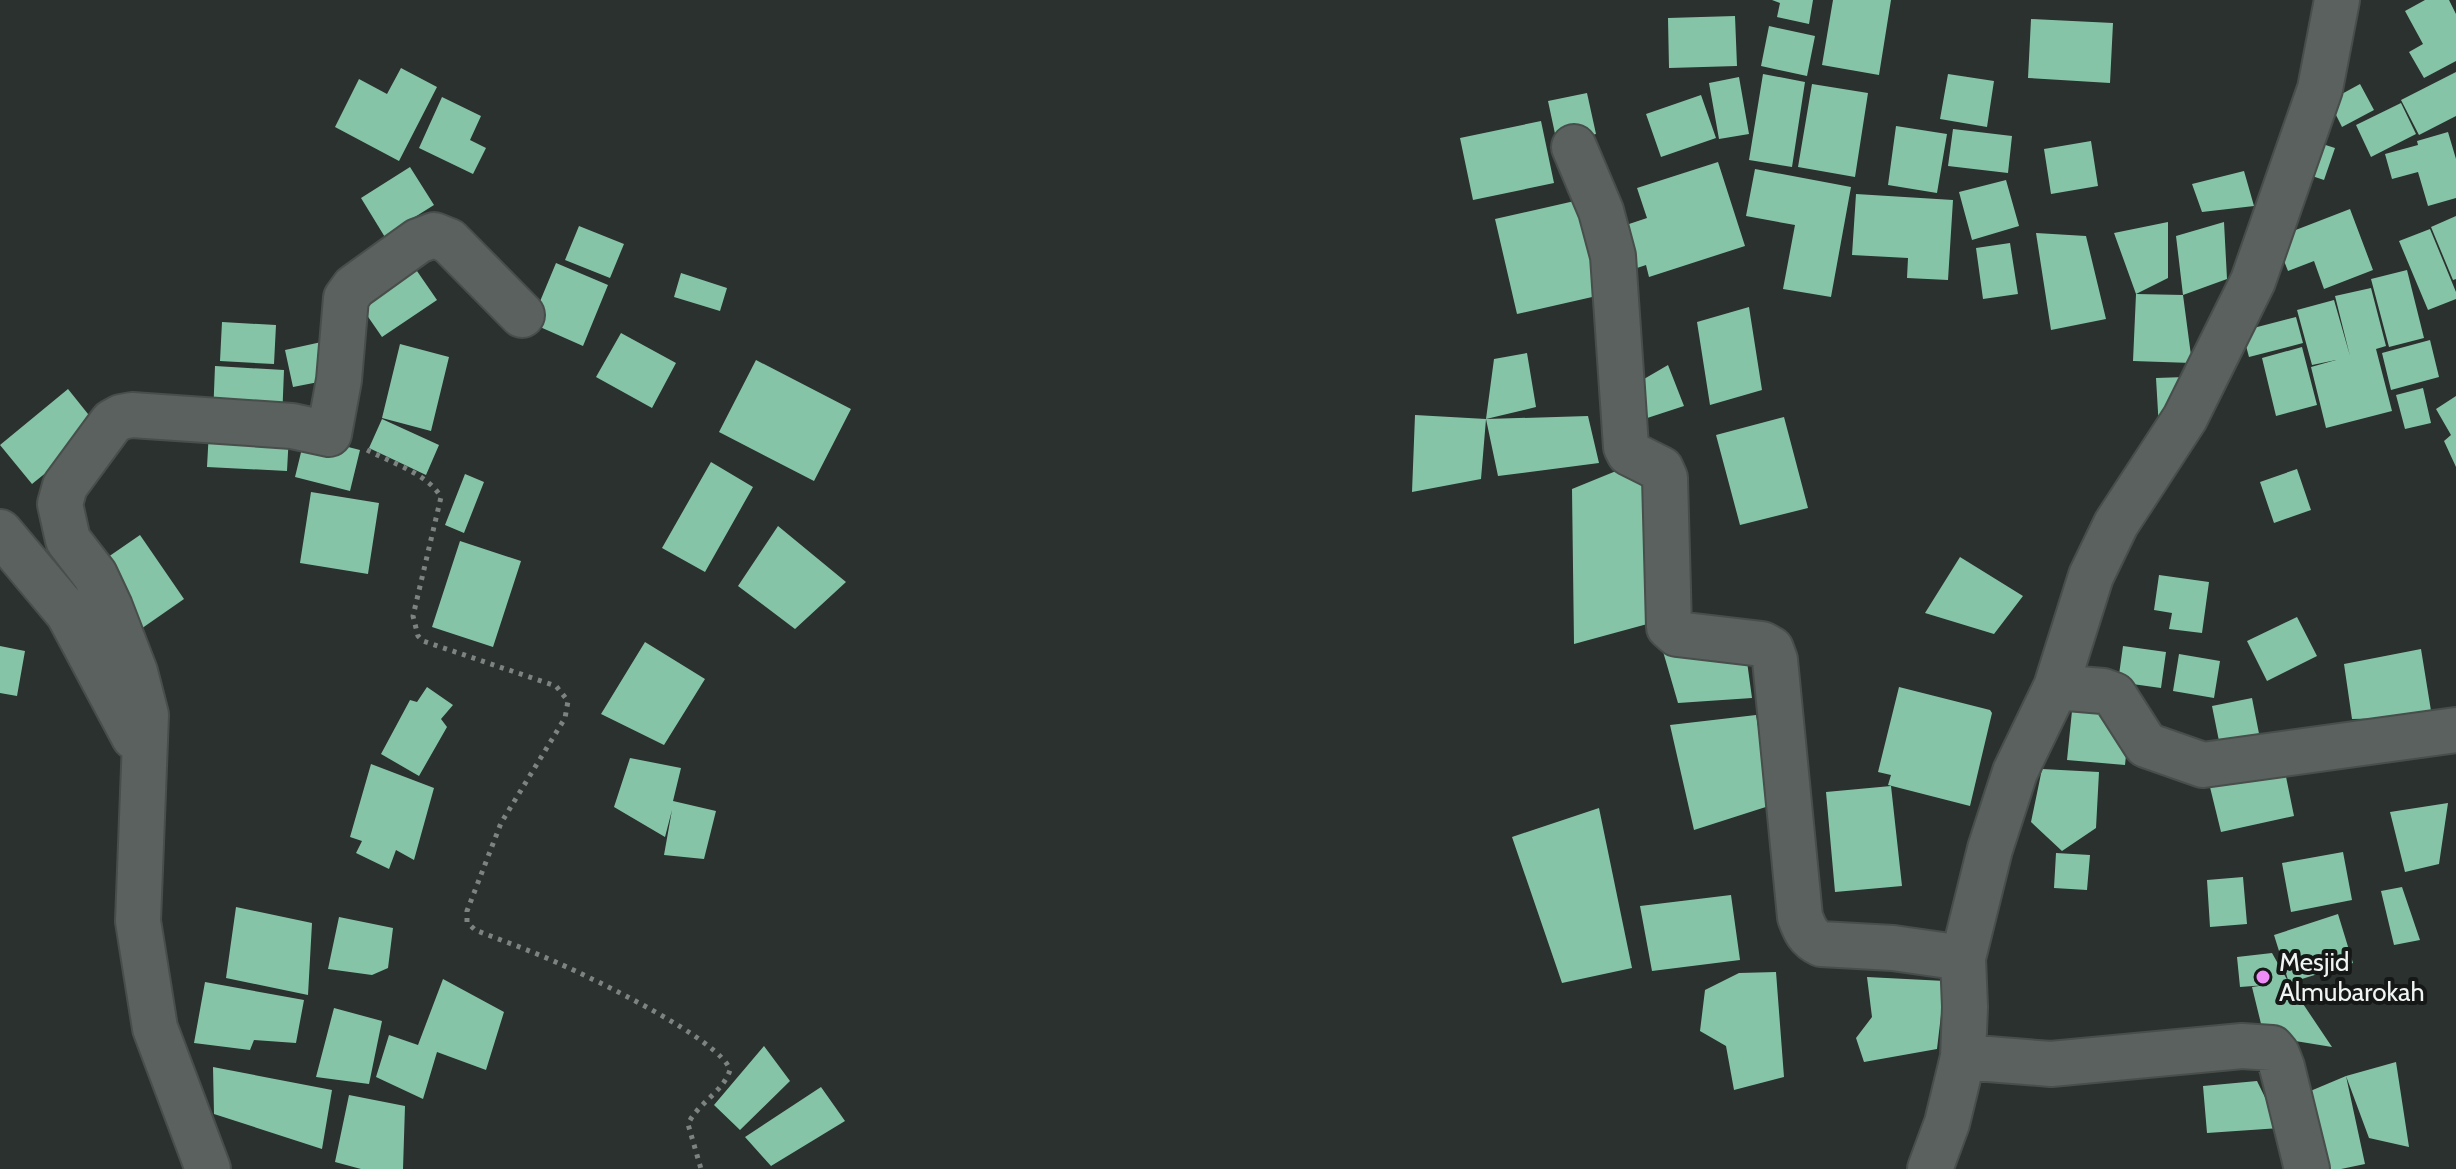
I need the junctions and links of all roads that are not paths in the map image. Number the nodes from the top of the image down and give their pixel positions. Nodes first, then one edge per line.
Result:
1 (2337, 0) edge
2 (1574, 147) dead end
3 (522, 315) dead end
4 (0, 532) edge
5 (2056, 687) junction
6 (2456, 730) edge
7 (144, 757) junction
8 (1963, 958) junction
9 (1963, 1057) junction
10 (208, 1169) edge
11 (1930, 1169) edge
12 (2307, 1169) edge

1 - 5 street
2 - 8 street
3 - 7 street
4 - 7 street
5 - 6 street
5 - 8 street
7 - 10 street
8 - 9 street
9 - 11 street
9 - 12 street

